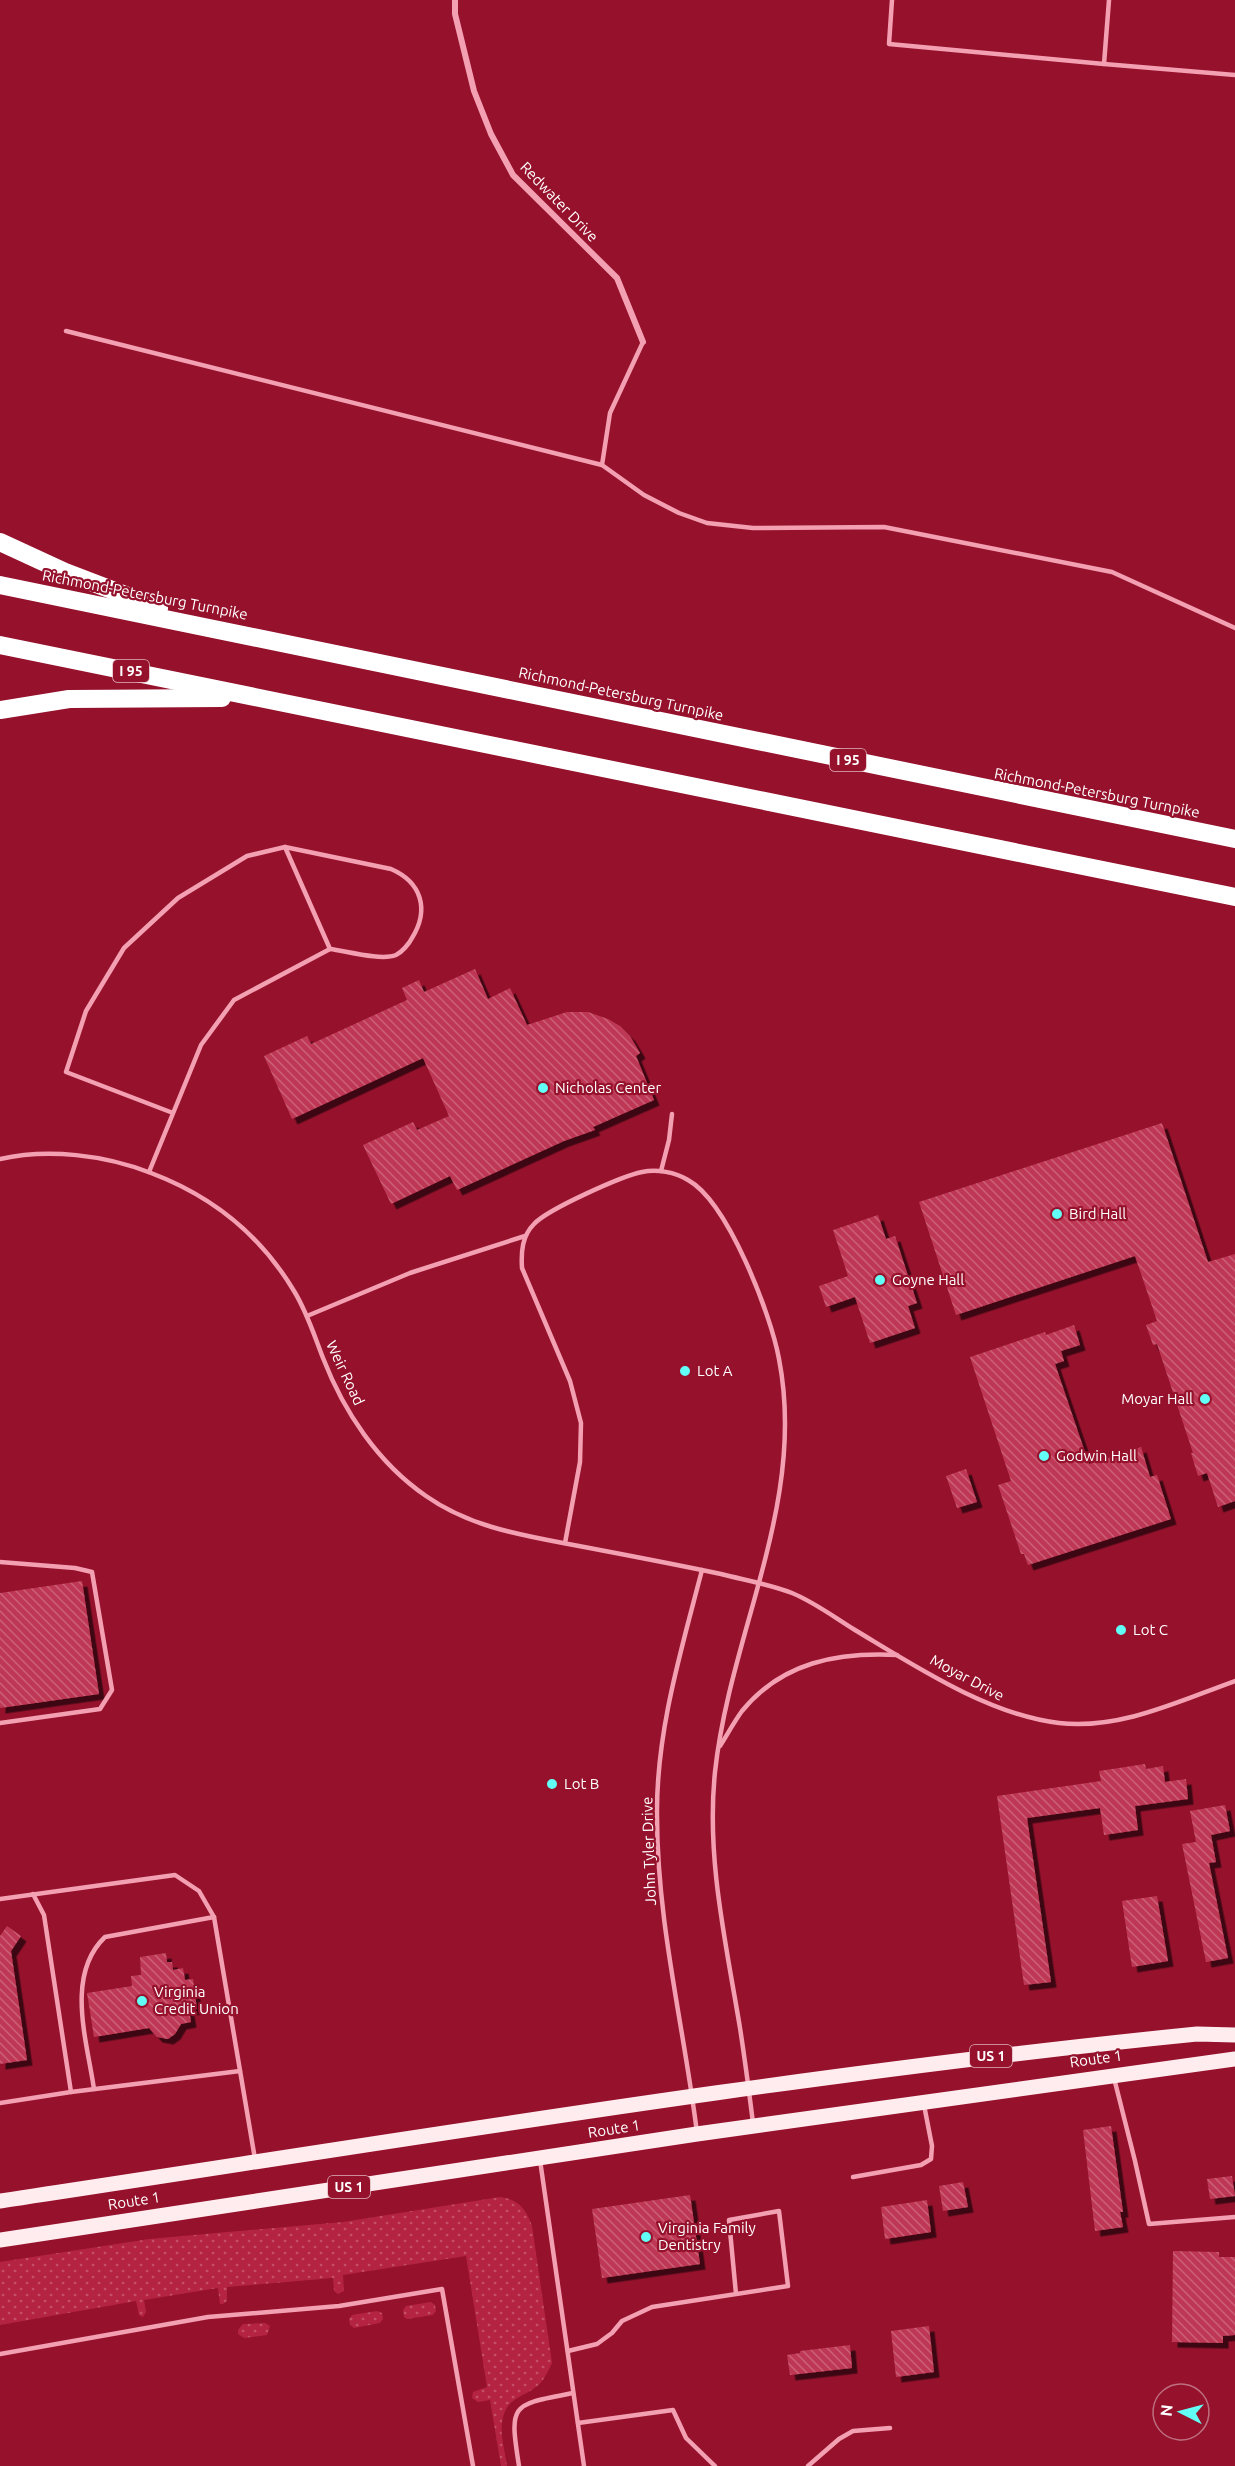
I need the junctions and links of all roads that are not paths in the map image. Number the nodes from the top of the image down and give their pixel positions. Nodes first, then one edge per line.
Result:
1 (455, 0) edge
2 (892, 0) edge
3 (1109, 0) edge
4 (1104, 64) junction
5 (1235, 75) edge
6 (66, 331) dead end
7 (643, 342) joint
8 (602, 465) junction
9 (0, 542) edge
10 (0, 585) edge
11 (206, 626) junction
12 (1235, 628) edge
13 (0, 645) edge
14 (262, 698) junction
15 (0, 710) edge
16 (1235, 839) edge
17 (285, 847) junction
18 (1235, 897) edge
19 (330, 949) junction
20 (173, 1113) junction
21 (672, 1114) dead end
22 (0, 1159) edge
23 (661, 1171) junction
24 (149, 1172) junction
25 (525, 1236) junction
26 (307, 1316) junction
27 (565, 1543) junction
28 (0, 1562) edge
29 (702, 1570) junction
30 (760, 1583) junction
31 (899, 1655) junction
32 (1235, 1681) edge
33 (0, 1723) edge
34 (718, 1749) junction
35 (33, 1894) junction
36 (0, 1899) edge
37 (214, 1917) junction
38 (1235, 2035) edge
39 (1235, 2059) edge
40 (240, 2071) junction
41 (1113, 2075) junction
42 (748, 2088) junction
43 (94, 2089) junction
44 (71, 2092) junction
45 (693, 2096) junction
46 (924, 2102) junction
47 (0, 2103) edge
48 (754, 2126) junction
49 (697, 2134) junction
50 (540, 2159) junction
51 (256, 2162) junction
52 (853, 2177) dead end
53 (0, 2201) edge
54 (1235, 2217) edge
55 (0, 2240) edge
56 (736, 2294) junction
57 (568, 2351) junction
58 (0, 2354) edge
59 (573, 2393) junction
60 (578, 2423) junction
61 (890, 2428) dead end
62 (473, 2466) edge
63 (519, 2466) edge
64 (584, 2466) edge
65 (715, 2466) edge
66 (808, 2466) edge

1 - 7 street, Redwater Drive
2 - 4 lane
3 - 4 lane
4 - 5 lane
6 - 8 lane
7 - 8 lane
8 - 12 lane
9 - 11 highway
10 - 11 highway, Richmond-Petersburg Turnpike / I 95
11 - 16 highway, Richmond-Petersburg Turnpike / I 95
13 - 14 highway, I 95
14 - 15 highway
14 - 18 highway, I 95
17 - 19 lane
17 - 19 lane
17 - 20 lane
19 - 20 lane
20 - 24 lane
21 - 23 lane
22 - 24 lane, Weir Road
23 - 25 lane
23 - 30 lane
24 - 26 lane, Weir Road
25 - 26 lane
25 - 27 lane
26 - 27 lane, Weir Road
27 - 29 lane, Weir Road
28 - 33 lane
29 - 30 lane, Moyar Drive
29 - 45 lane, John Tyler Drive
30 - 31 lane, Moyar Drive
30 - 34 lane
31 - 32 lane, Moyar Drive
31 - 34 lane
34 - 42 lane
35 - 36 lane
35 - 37 lane
35 - 44 lane
37 - 40 lane
37 - 43 lane
38 - 42 main road, Route 1 / US 1
39 - 41 main road, Route 1 / US 1
40 - 43 lane
40 - 51 lane
41 - 46 main road, Route 1 / US 1
41 - 54 lane
42 - 45 main road, Route 1 / US 1
42 - 48 lane
43 - 44 lane
44 - 47 lane
45 - 49 lane, John Tyler Drive
45 - 51 main road, Route 1 / US 1
46 - 48 main road, Route 1 / US 1
46 - 52 lane
48 - 49 main road, Route 1 / US 1
49 - 50 main road, Route 1 / US 1
50 - 55 main road, Route 1 / US 1
50 - 57 lane
51 - 53 main road, Route 1 / US 1
56 - 56 lane
56 - 57 lane
57 - 59 lane
58 - 62 lane
59 - 60 lane
59 - 63 lane
60 - 64 lane
60 - 65 lane
61 - 66 lane

